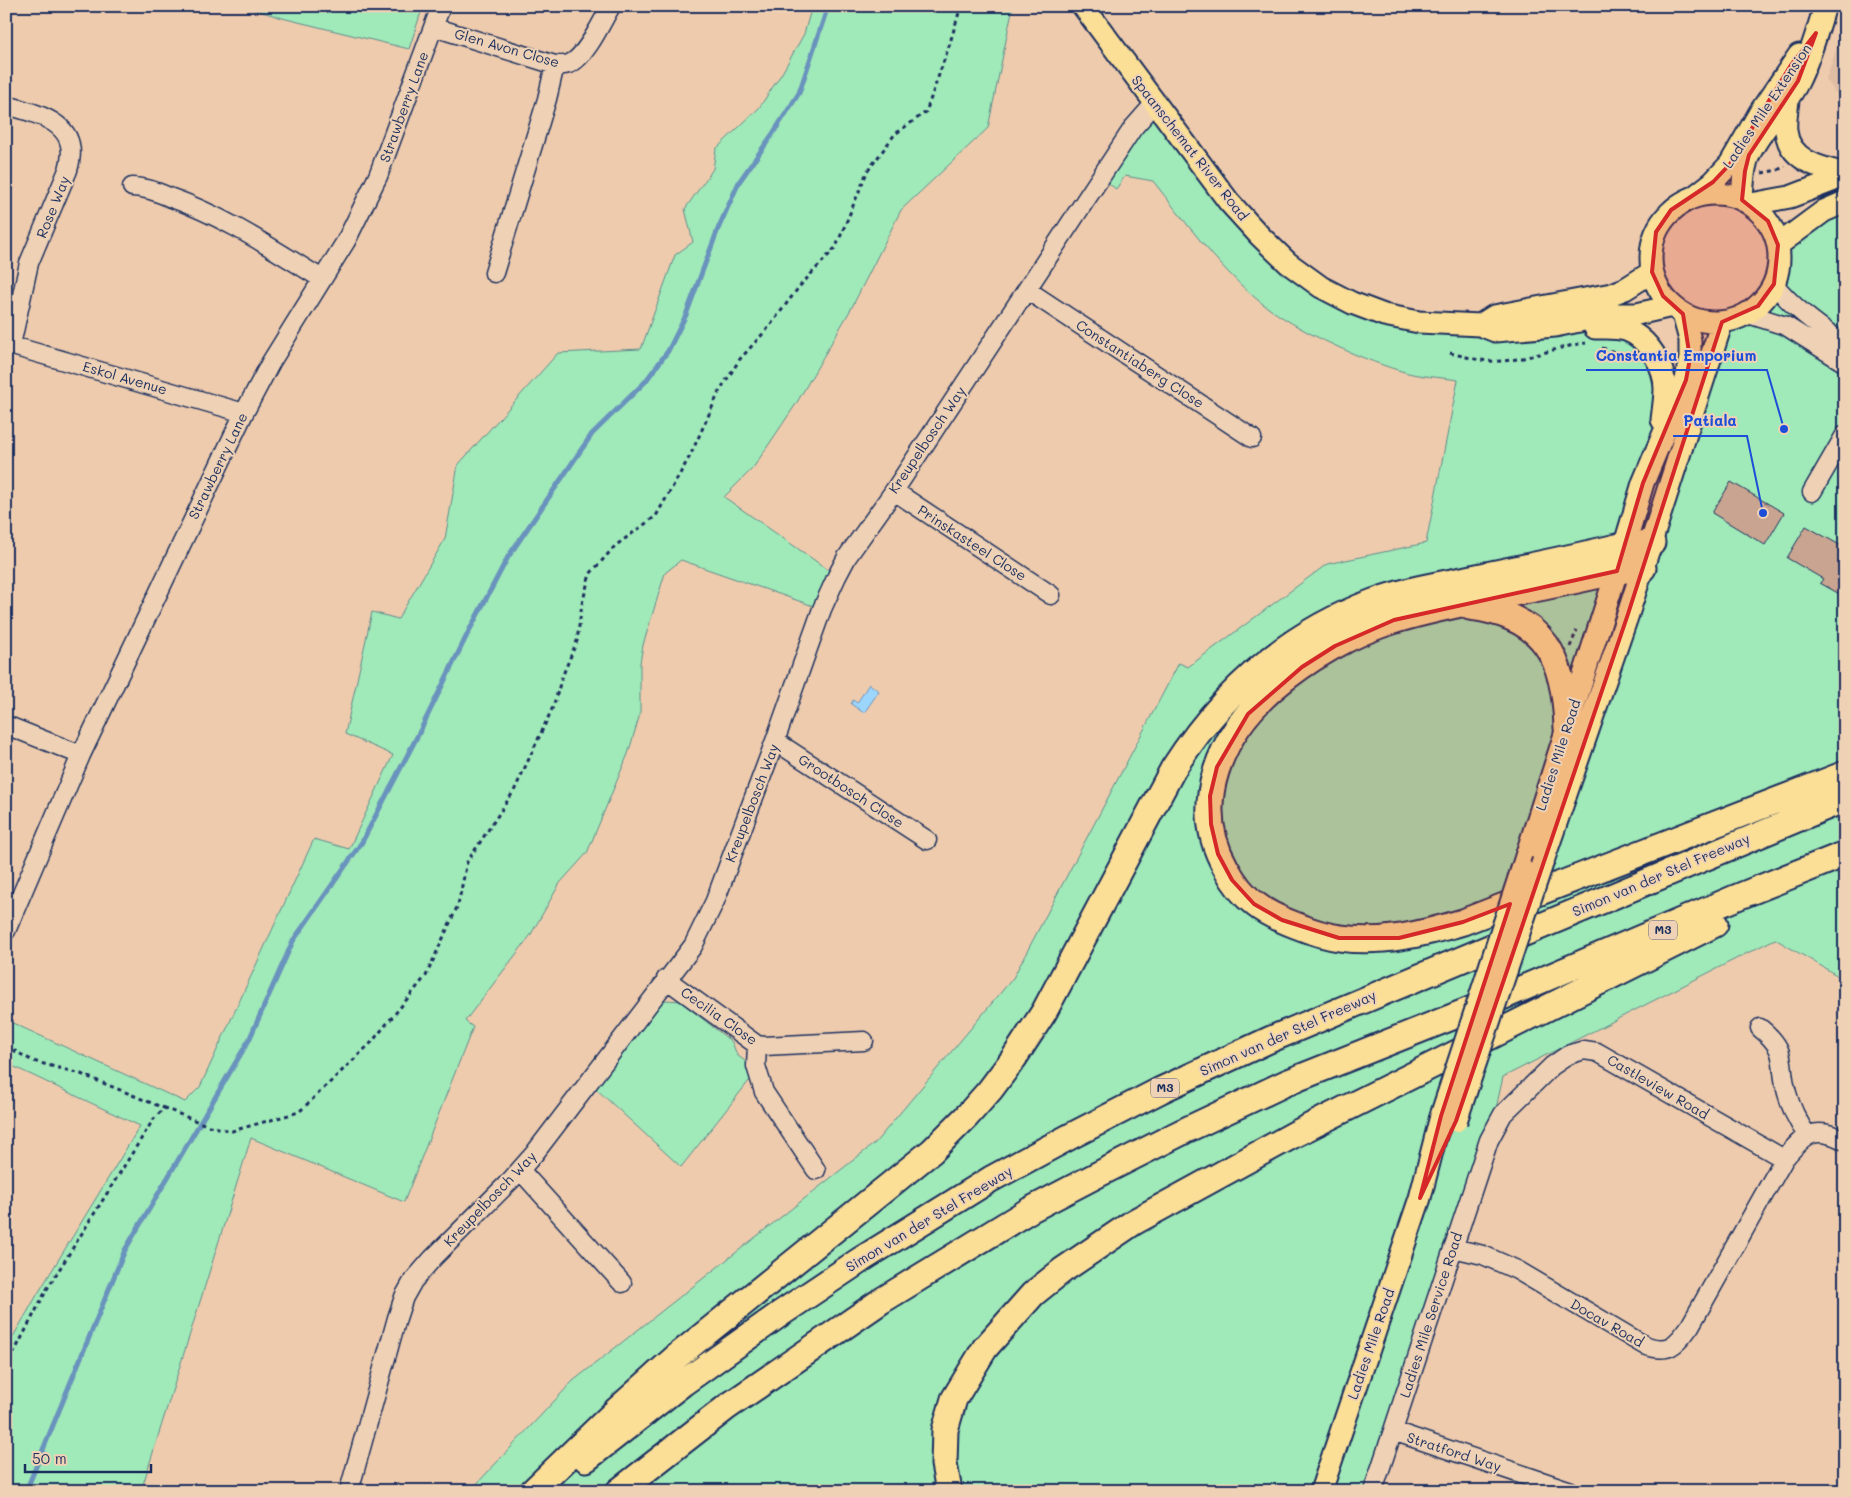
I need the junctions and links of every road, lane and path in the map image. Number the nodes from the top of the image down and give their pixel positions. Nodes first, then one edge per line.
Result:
1 (441, 6) edge
2 (611, 6) edge
3 (961, 6) edge
4 (1083, 6) edge
5 (1825, 6) edge
6 (434, 27) junction
7 (1816, 33) junction
8 (556, 65) junction
9 (1788, 100) junction
10 (1155, 103) junction
11 (6, 105) edge
12 (1792, 159) dead end
13 (1754, 172) dead end
14 (1845, 175) edge
15 (132, 187) dead end
16 (1694, 197) junction
17 (1746, 202) junction
18 (1845, 202) edge
19 (1778, 245) junction
20 (1652, 272) junction
21 (494, 273) dead end
22 (322, 279) junction
23 (1774, 284) junction
24 (1027, 290) junction
25 (1678, 310) junction
26 (1748, 314) junction
27 (1722, 322) junction
28 (1480, 325) junction
29 (1555, 326) junction
30 (1587, 343) dead end
31 (9, 344) edge
32 (1845, 345) edge
33 (1596, 346) dead end
34 (1450, 353) dead end
35 (1642, 361) dead end
36 (1845, 363) edge
37 (244, 413) junction
38 (1845, 434) edge
39 (1252, 438) dead end
40 (1659, 448) junction
41 (894, 491) junction
42 (1812, 492) dead end
43 (1652, 543) junction
44 (1625, 544) junction
45 (1643, 568) junction
46 (1617, 571) junction
47 (1051, 595) dead end
48 (1454, 606) junction
49 (6, 725) edge
50 (1567, 728) junction
51 (776, 741) junction
52 (81, 755) junction
53 (1845, 774) edge
54 (1845, 799) edge
55 (927, 840) dead end
56 (1845, 854) edge
57 (1845, 859) edge
58 (6, 931) edge
59 (666, 979) junction
60 (1760, 1028) dead end
61 (864, 1041) dead end
62 (757, 1045) junction
63 (6, 1046) edge
64 (164, 1108) junction
65 (1448, 1118) junction
66 (1807, 1135) junction
67 (1489, 1140) joint
68 (1845, 1141) edge
69 (1784, 1159) junction
70 (520, 1170) junction
71 (816, 1170) dead end
72 (1453, 1248) junction
73 (622, 1283) dead end
74 (6, 1368) edge
75 (1393, 1432) junction
76 (1322, 1490) edge
77 (349, 1491) edge
78 (533, 1491) edge
79 (548, 1491) edge
80 (619, 1491) edge
81 (949, 1491) edge
82 (1373, 1491) edge
83 (1571, 1491) edge

1 - 6 street, Strawberry Lane
2 - 8 street, Glen Avon Close
3 - 64 path
4 - 10 main road, Spaanschemat River Road
5 - 7 main road, Ladies Mile Extension
6 - 8 street, Glen Avon Close
6 - 22 street, Strawberry Lane
7 - 9 main road, Ladies Mile Extension
7 - 16 main road, Ladies Mile Extension
8 - 21 street
9 - 14 main road
9 - 17 main road, Ladies Mile Extension
10 - 24 street, Kreupelbosch Way
10 - 28 main road, Spaanschemat River Road
11 - 31 street, Rose Way
12 - 13 path
14 - 17 main road
15 - 22 street
16 - 17 main road
16 - 20 main road
17 - 19 main road
18 - 19 main road
19 - 23 main road
20 - 25 main road
20 - 28 main road, Spaanschemat River Road
22 - 37 street, Strawberry Lane
23 - 26 main road
23 - 32 street
24 - 39 street, Constantiaberg Close
24 - 41 street, Kreupelbosch Way
25 - 27 main road
25 - 29 main road, Spaanschemat River Road
25 - 40 main road, Ladies Mile Road
26 - 27 main road
26 - 36 street
27 - 43 main road, Ladies Mile Road
28 - 29 main road, Spaanschemat River Road
29 - 40 main road
30 - 34 path
31 - 37 street, Eskol Avenue
33 - 35 path
37 - 52 street, Strawberry Lane
38 - 42 street
40 - 44 main road, Ladies Mile Road
41 - 47 street, Prinskasteel Close
41 - 51 street, Kreupelbosch Way
43 - 44 highway
43 - 45 main road, Ladies Mile Road
44 - 46 main road, Ladies Mile Road
44 - 78 highway
45 - 46 highway
45 - 65 main road, Ladies Mile Road, bridge
46 - 48 highway
46 - 50 main road, Ladies Mile Road
48 - 50 highway
48 - 53 highway
49 - 52 street
50 - 65 main road, Ladies Mile Road, bridge
51 - 55 street, Grootbosch Close
51 - 59 street, Kreupelbosch Way
52 - 58 street, Strawberry Lane
54 - 79 highway, Simon van der Stel Freeway / M3
56 - 80 highway, M3
57 - 81 highway
59 - 62 street, Cecilia Close
59 - 70 street, Kreupelbosch Way
60 - 66 street
61 - 62 street, Cecilia Close
62 - 71 street
63 - 64 path
64 - 74 path
65 - 76 main road, Ladies Mile Road
66 - 68 street
66 - 69 street
67 - 69 street, Castleview Road
67 - 72 street, Ladies Mile Service Road
69 - 72 street, Docav Road
70 - 73 street
70 - 77 street, Kreupelbosch Way
72 - 75 street, Ladies Mile Service Road
75 - 82 street, Ladies Mile Service Road
75 - 83 street, Stratford Way

